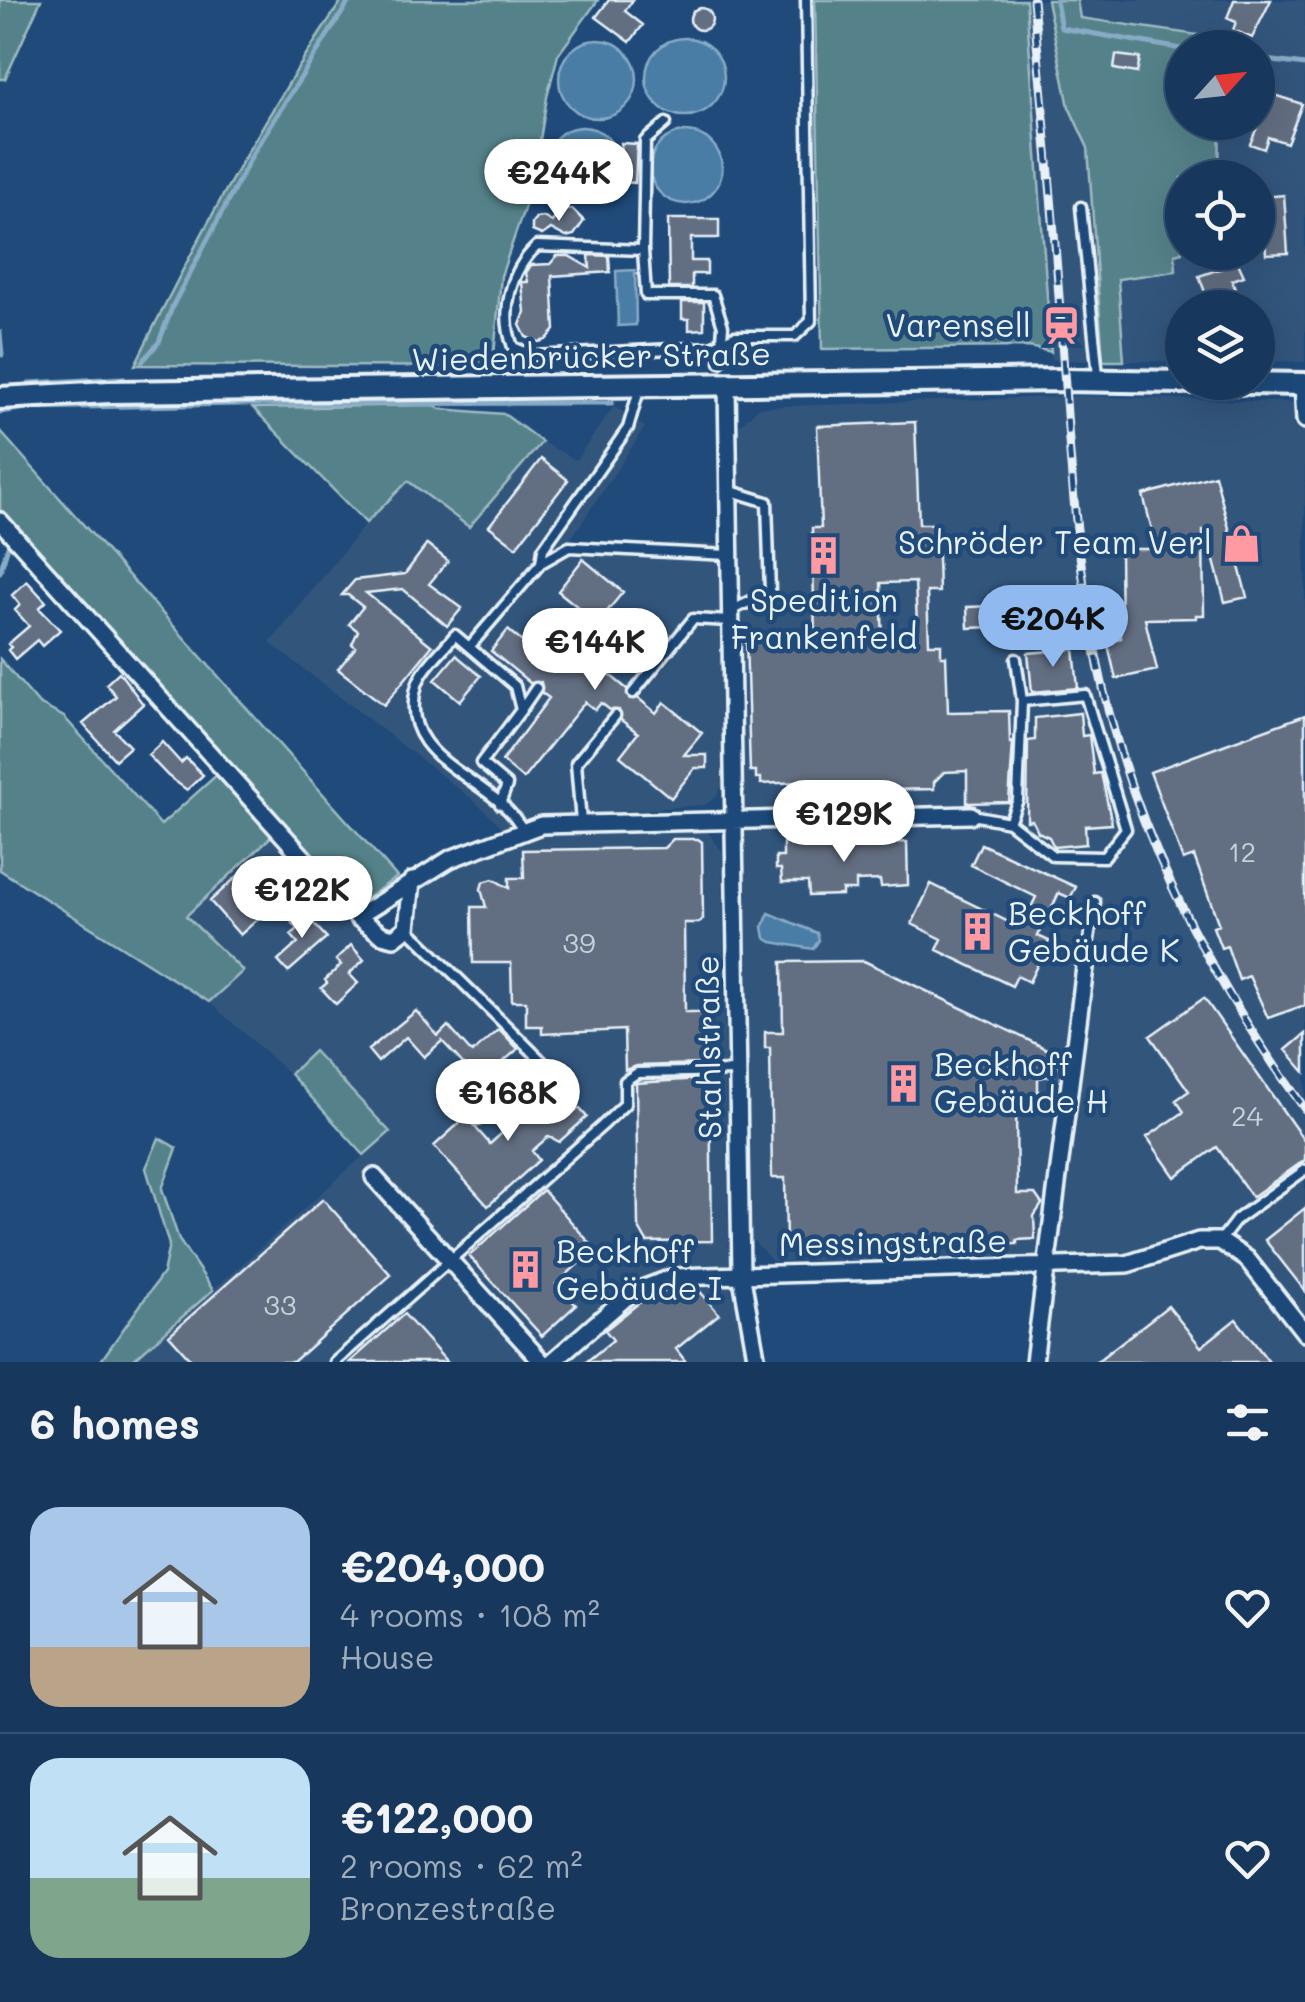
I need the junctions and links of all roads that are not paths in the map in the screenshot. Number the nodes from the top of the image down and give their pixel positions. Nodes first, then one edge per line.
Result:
1 (806, 0) edge
2 (666, 123) dead end
3 (1081, 207) dead end
4 (643, 250) junction
5 (722, 343) junction
6 (720, 362) dead end
7 (1099, 380) junction
8 (1165, 382) edge
9 (1275, 384) edge
10 (1304, 384) edge
11 (727, 385) junction
12 (640, 386) junction
13 (0, 398) edge
14 (1305, 420) edge
15 (728, 490) junction
16 (0, 521) edge
17 (729, 555) junction
18 (541, 564) junction
19 (730, 616) junction
20 (541, 625) dead end
21 (548, 643) dead end
22 (470, 646) junction
23 (1016, 659) dead end
24 (536, 688) dead end
25 (633, 693) dead end
26 (1022, 701) junction
27 (521, 710) junction
28 (614, 716) dead end
29 (500, 804) junction
30 (971, 815) joint
31 (734, 820) junction
32 (1009, 822) junction
33 (581, 824) junction
34 (524, 832) junction
35 (412, 880) junction
36 (1095, 902) dead end
37 (357, 916) junction
38 (407, 928) junction
39 (1086, 952) joint
40 (738, 1071) junction
41 (477, 1120) dead end
42 (1305, 1170) edge
43 (374, 1177) dead end
44 (1220, 1241) junction
45 (449, 1260) junction
46 (1046, 1268) junction
47 (740, 1273) junction
48 (1305, 1333) edge
49 (335, 1362) edge
50 (542, 1362) edge
51 (552, 1362) edge
52 (756, 1362) edge
53 (1034, 1362) edge

1 - 5 lane
2 - 4 lane
3 - 7 lane
4 - 5 lane
4 - 5 lane
5 - 6 lane
7 - 8 main road, Wiedenbrücker Straße
7 - 11 main road, Wiedenbrücker Straße
9 - 10 main road, Wiedenbrücker Straße
10 - 14 street
11 - 12 main road, Wiedenbrücker Straße
11 - 15 street, Stahlstraße
12 - 13 main road, Wiedenbrücker Straße
12 - 18 lane
15 - 17 street, Stahlstraße
15 - 19 lane
16 - 37 street
17 - 18 lane
17 - 19 street, Stahlstraße
18 - 22 lane
19 - 25 lane
19 - 31 street, Stahlstraße
20 - 21 lane
22 - 27 lane
22 - 29 lane
23 - 26 lane
24 - 27 lane
26 - 32 lane
26 - 32 lane
27 - 29 lane
28 - 33 lane
29 - 34 lane
30 - 31 street
30 - 32 lane
31 - 33 street
31 - 40 street, Stahlstraße
33 - 34 street
34 - 35 street
35 - 37 street
35 - 38 street
36 - 39 lane
37 - 38 street
38 - 41 lane
39 - 46 street, Messingstraße
40 - 45 lane
40 - 47 street, Stahlstraße
42 - 44 lane
43 - 45 street
44 - 46 street, Messingstraße
44 - 48 street
45 - 49 lane
45 - 50 street
46 - 47 street, Messingstraße
46 - 53 street
47 - 51 street
47 - 52 street, Stahlstraße

